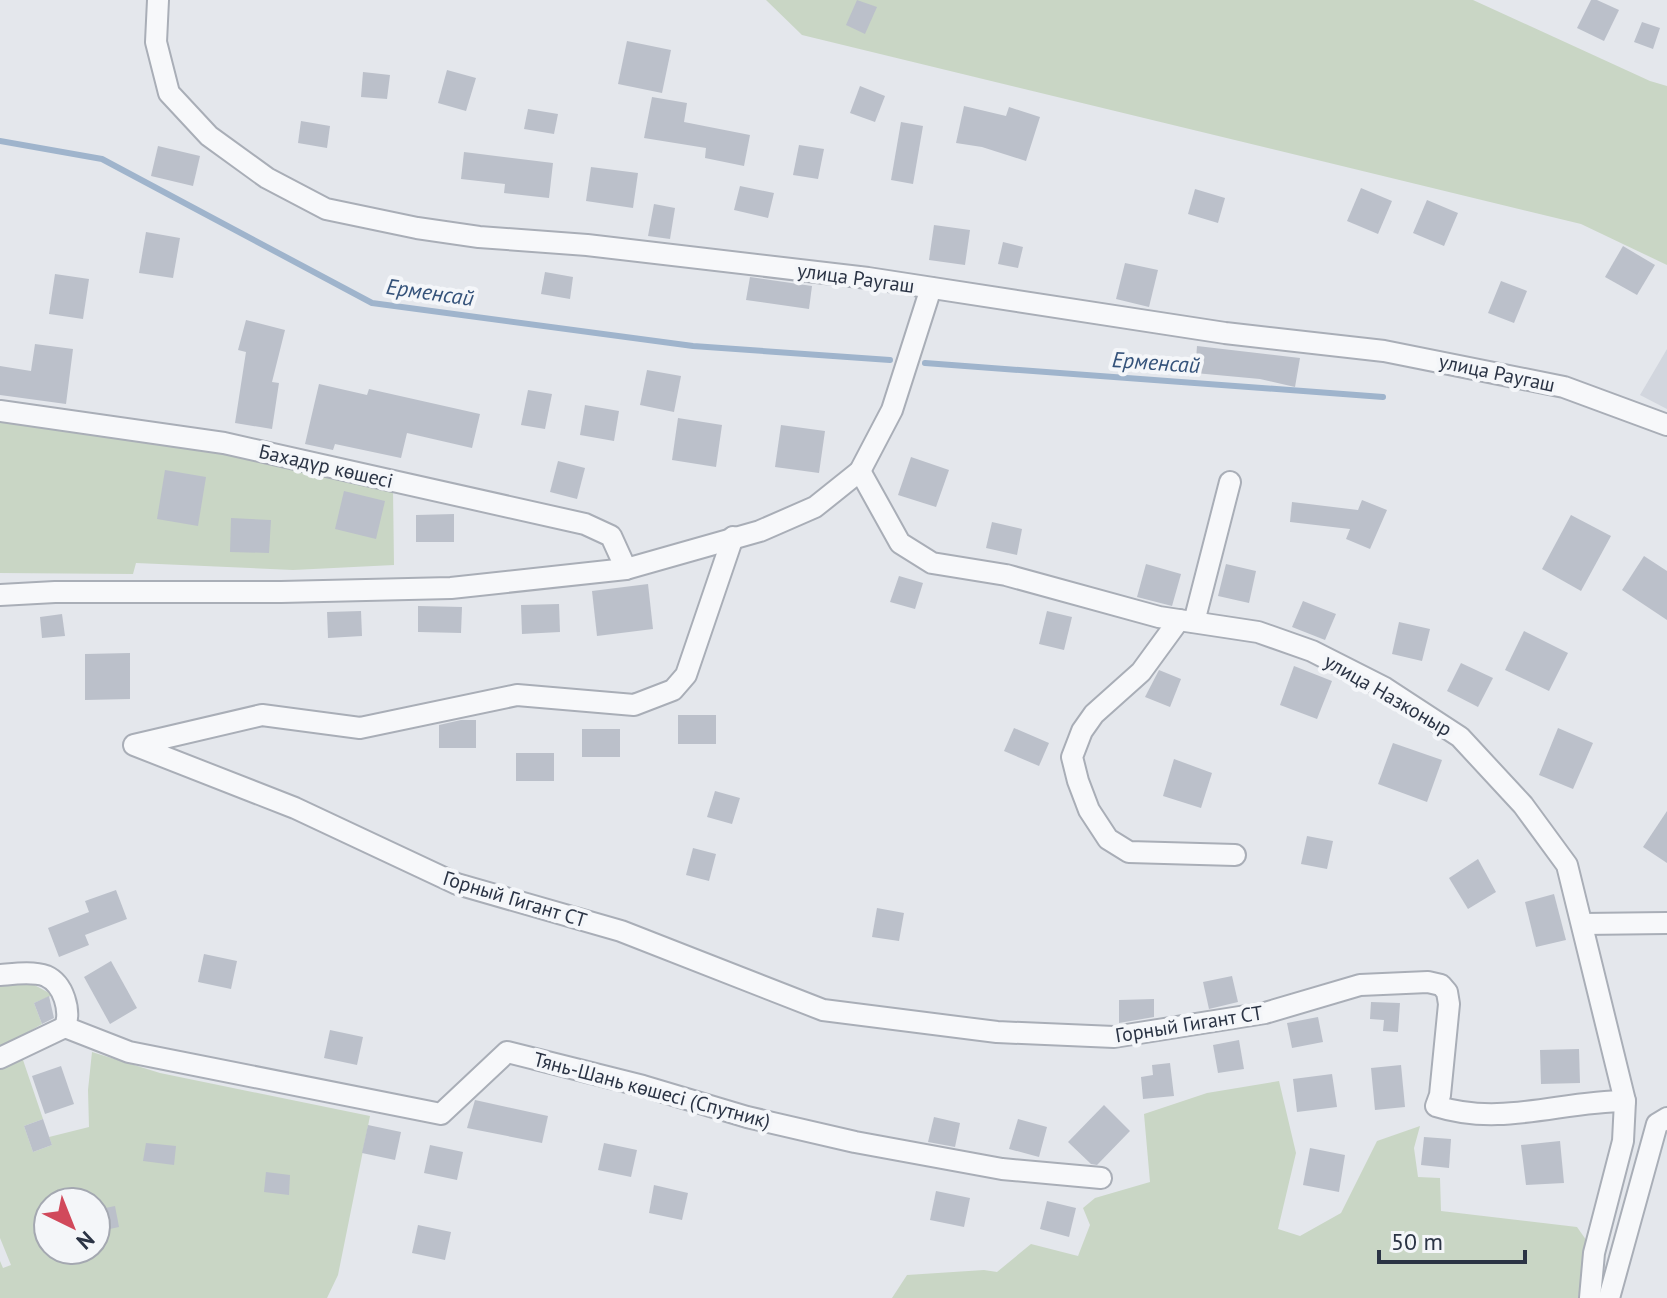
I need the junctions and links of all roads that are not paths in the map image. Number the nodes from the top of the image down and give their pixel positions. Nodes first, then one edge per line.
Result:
1 (158, 0) edge
2 (931, 288) junction
3 (0, 411) edge
4 (1667, 425) edge
5 (860, 471) junction
6 (1230, 482) dead end
7 (733, 537) junction
8 (626, 569) junction
9 (0, 595) edge
10 (1187, 621) junction
11 (1235, 855) dead end
12 (1667, 923) edge
13 (1583, 924) junction
14 (0, 975) edge
15 (65, 1027) junction
16 (0, 1058) edge
17 (1625, 1101) junction
18 (1667, 1118) edge
19 (1101, 1178) dead end
20 (1590, 1298) edge
21 (1609, 1298) edge

1 - 2 street, улица Раугаш
2 - 4 street, улица Раугаш
2 - 5 street
3 - 8 street, Бахадүр көшесі
5 - 7 street
5 - 10 street, улица Назконыр
6 - 10 street
7 - 8 street
7 - 17 street, Горный Гигант СТ
8 - 9 street
10 - 11 street
10 - 13 street, улица Назконыр
12 - 13 street
13 - 17 street, улица Назконыр
14 - 15 street
15 - 16 street
15 - 19 street, Тянь-Шань көшесі (Спутник)
17 - 20 street, улица Назконыр
18 - 21 street

